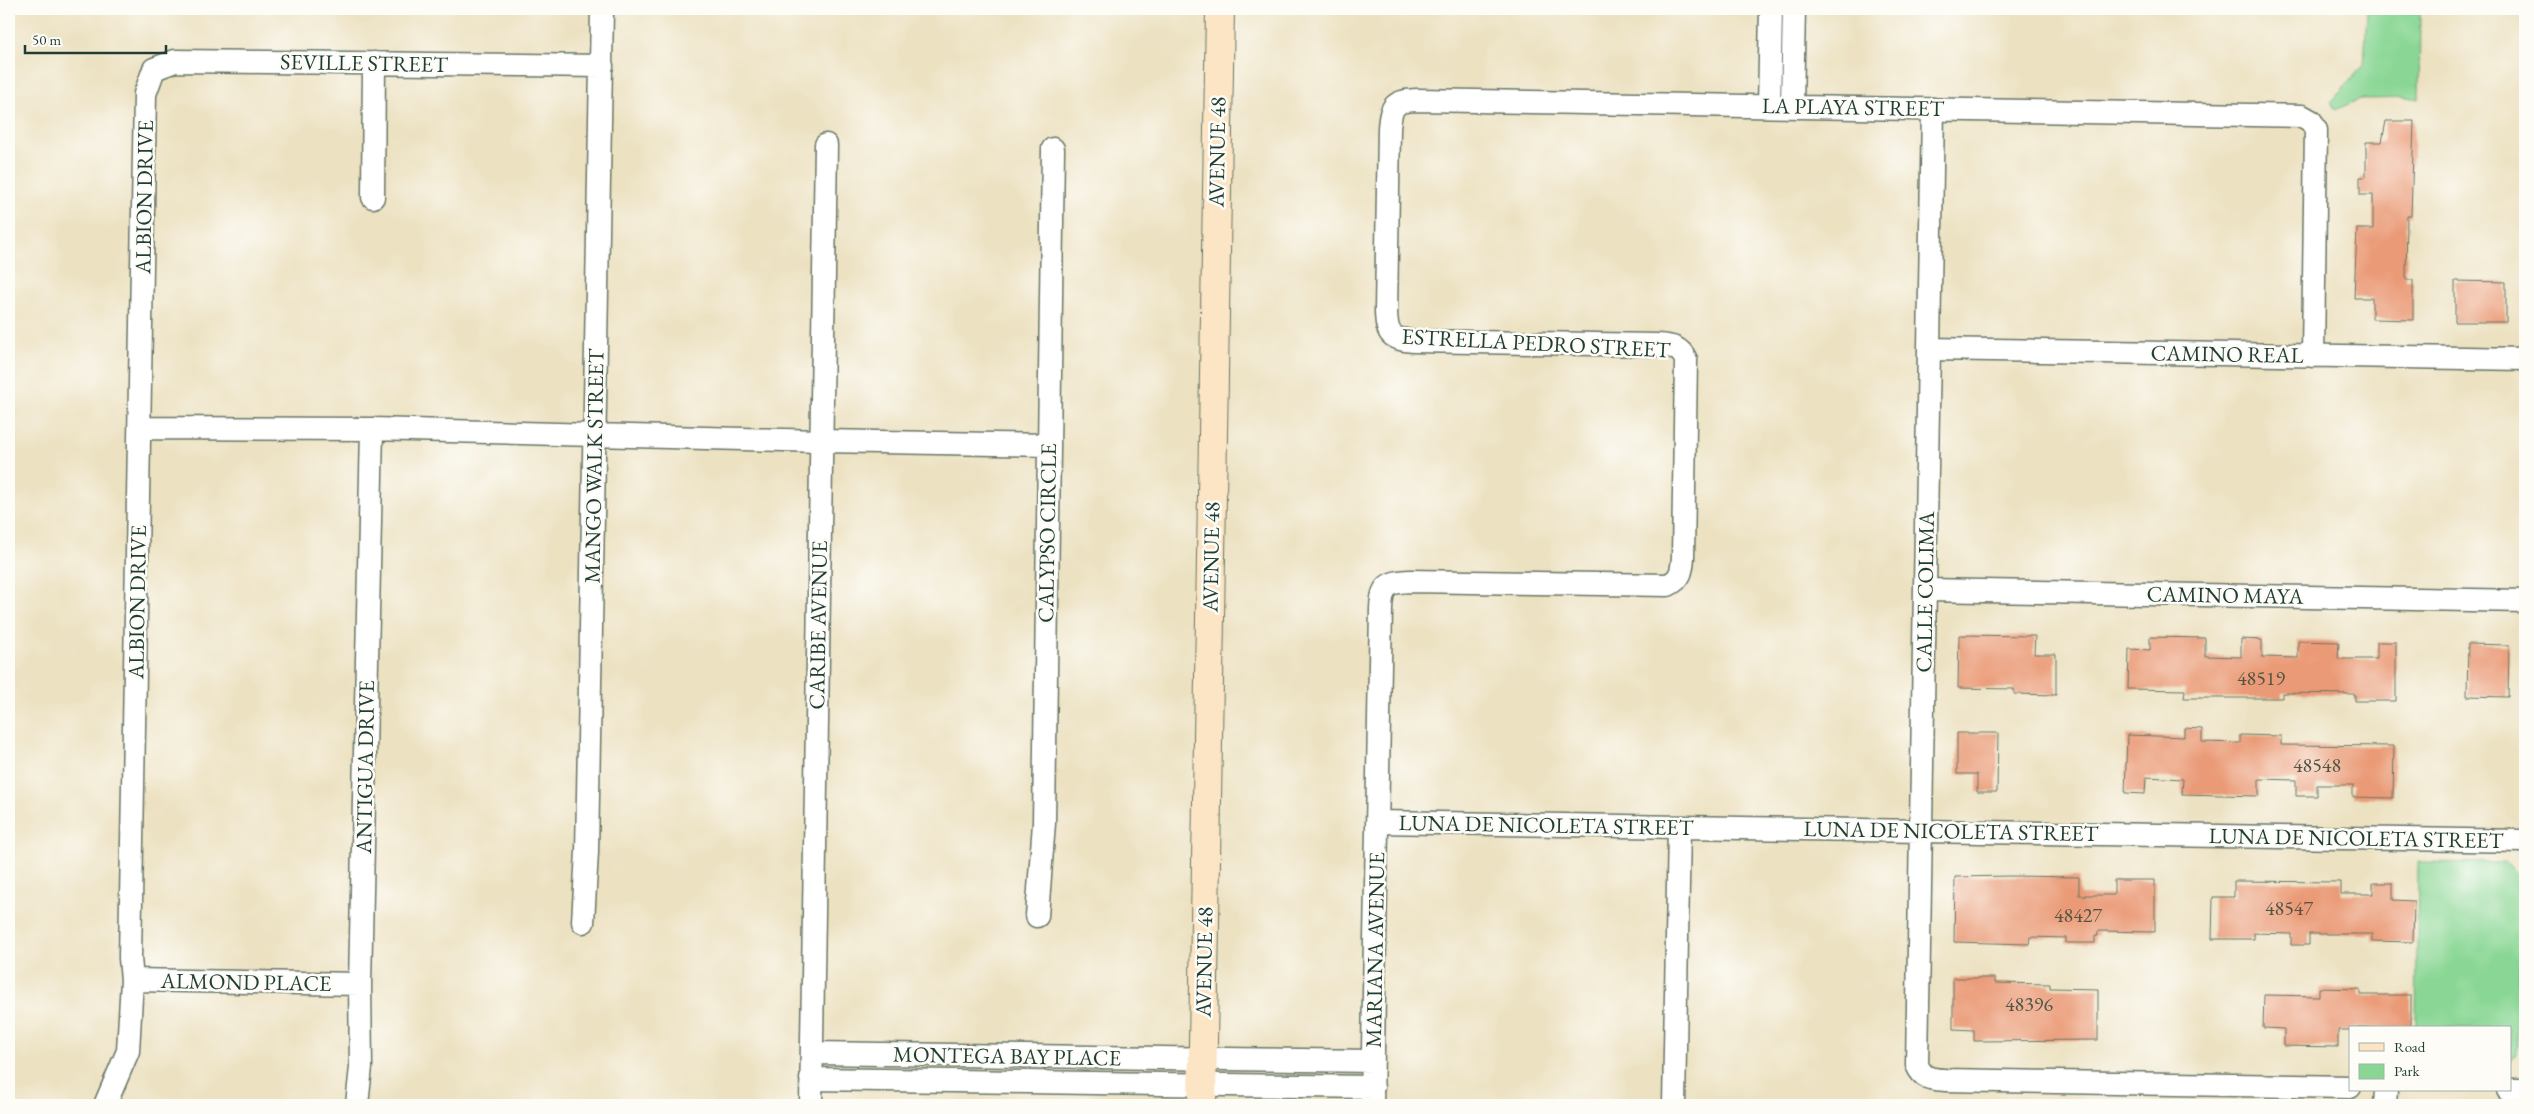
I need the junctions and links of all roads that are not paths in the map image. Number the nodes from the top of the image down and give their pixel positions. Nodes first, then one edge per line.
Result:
1 (602, 9) edge
2 (1220, 9) edge
3 (1771, 9) edge
4 (1794, 9) edge
5 (374, 63) junction
6 (602, 66) junction
7 (145, 94) joint
8 (1769, 106) junction
9 (1792, 106) junction
10 (1933, 109) junction
11 (826, 145) dead end
12 (1053, 149) dead end
13 (373, 197) dead end
14 (1391, 335) joint
15 (1929, 350) junction
16 (2313, 356) junction
17 (2525, 359) edge
18 (141, 428) junction
19 (372, 429) junction
20 (595, 435) junction
21 (821, 441) junction
22 (1048, 445) junction
23 (1387, 586) joint
24 (1925, 590) junction
25 (2525, 600) edge
26 (1377, 822) junction
27 (1679, 827) junction
28 (1921, 831) junction
29 (2525, 841) edge
30 (1037, 916) dead end
31 (583, 922) dead end
32 (132, 980) junction
33 (360, 984) junction
34 (812, 1053) junction
35 (1373, 1061) junction
36 (811, 1079) junction
37 (1202, 1082) edge
38 (2349, 1088) edge
39 (2512, 1090) edge
40 (2525, 1090) edge
41 (2386, 1092) edge
42 (1372, 1096) edge
43 (105, 1105) edge
44 (357, 1105) edge
45 (811, 1105) edge
46 (1674, 1105) edge
47 (2385, 1105) edge

1 - 6 street, MANGO WALK STREET
2 - 37 main road, AVENUE 48
3 - 8 street
4 - 9 street
5 - 6 street, SEVILLE STREET
5 - 7 street, SEVILLE STREET
5 - 13 street
6 - 20 street, MANGO WALK STREET
7 - 18 street, ALBION DRIVE
8 - 9 street, LA PLAYA STREET
8 - 14 street, LA PLAYA STREET
9 - 10 street, LA PLAYA STREET
10 - 15 street, CALLE COLIMA
10 - 16 street, LA PLAYA STREET
11 - 21 street, CARIBE AVENUE
12 - 22 street, CALYPSO CIRCLE
14 - 23 street, ESTRELLA PEDRO STREET
15 - 16 street, CAMINO REAL
15 - 24 street, CALLE COLIMA
16 - 17 street, CAMINO REAL
18 - 19 street
18 - 32 street, ALBION DRIVE
19 - 20 street
19 - 33 street, ANTIGUA DRIVE
20 - 21 street
20 - 31 street, MANGO WALK STREET
21 - 22 street
21 - 34 street, CARIBE AVENUE
22 - 30 street, CALYPSO CIRCLE
23 - 26 street, MARIANA AVENUE
24 - 25 street, CAMINO MAYA
24 - 28 street, CALLE COLIMA
26 - 27 street, LUNA DE NICOLETA STREET
26 - 35 street, MARIANA AVENUE
27 - 28 street, LUNA DE NICOLETA STREET
27 - 46 street
28 - 29 street, LUNA DE NICOLETA STREET
28 - 38 street, CALLE COLIMA
32 - 33 street, ALMOND PLACE
32 - 43 street, ALBION DRIVE
33 - 44 street, ANTIGUA DRIVE
34 - 36 street, CARIBE AVENUE
34 - 37 street, MONTEGA BAY PLACE
35 - 37 street
35 - 42 street, MARIANA AVENUE
36 - 37 street, MONTEGA BAY PLACE
36 - 45 street, CARIBE AVENUE
37 - 42 street
39 - 40 street
41 - 47 street

